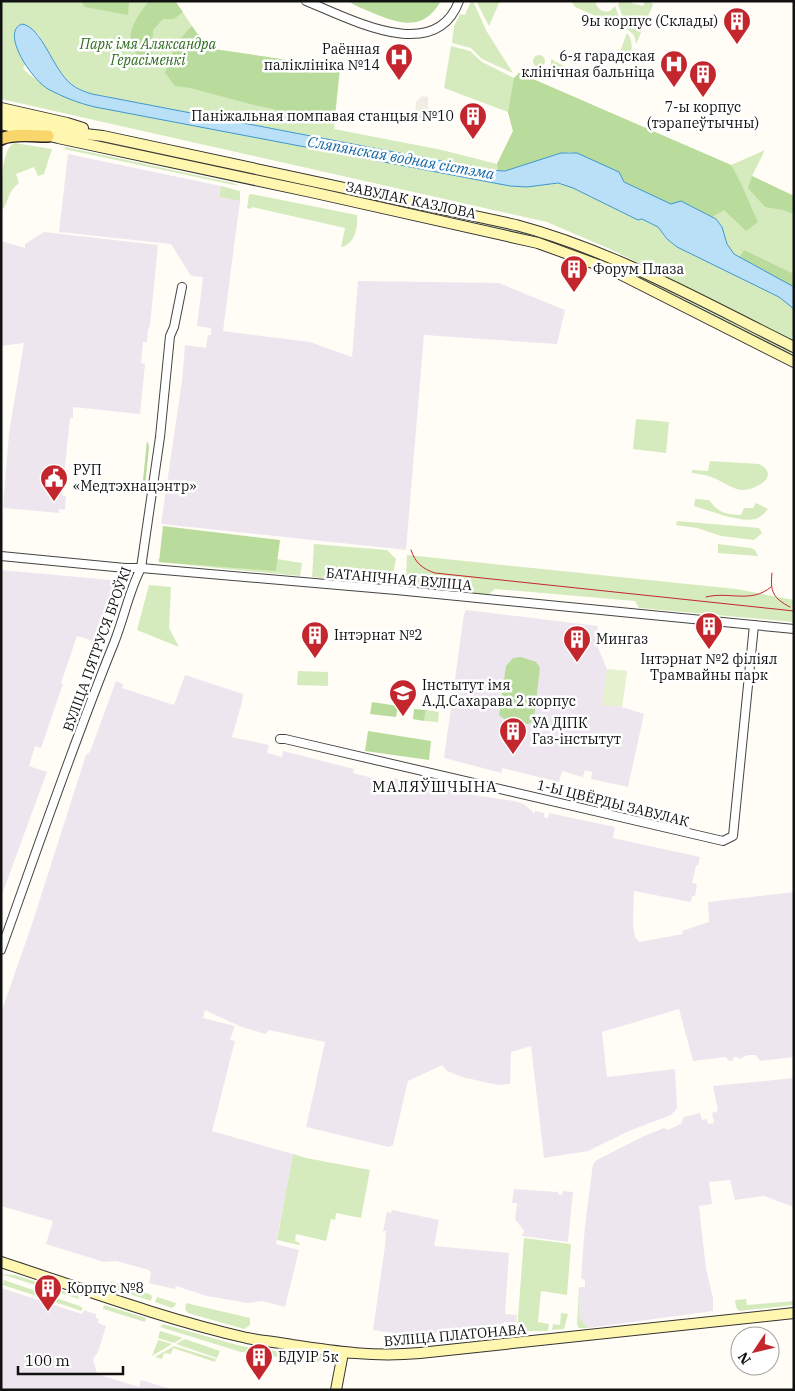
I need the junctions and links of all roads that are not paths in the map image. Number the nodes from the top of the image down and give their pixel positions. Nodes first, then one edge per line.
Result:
1 (306, 1) edge
2 (459, 1) edge
3 (1, 108) edge
4 (1, 116) edge
5 (1, 124) edge
6 (48, 136) junction
7 (103, 136) junction
8 (1, 139) edge
9 (454, 212) junction
10 (452, 223) junction
11 (182, 287) dead end
12 (794, 346) edge
13 (794, 362) edge
14 (1, 556) edge
15 (141, 568) junction
16 (754, 625) junction
17 (794, 629) edge
18 (280, 740) dead end
19 (1, 950) edge
20 (1, 1262) edge
21 (794, 1313) edge
22 (794, 1317) edge
23 (742, 1320) junction
24 (343, 1353) junction
25 (336, 1390) edge

1 - 2 street
3 - 7 main road, ЗАВУЛАК КАЗЛОВА
4 - 7 main road, ЗАВУЛАК КАЗЛОВА
5 - 6 main road, ЗАВУЛАК КАЗЛОВА
6 - 8 main road
6 - 10 main road, ЗАВУЛАК КАЗЛОВА
7 - 9 main road, ЗАВУЛАК КАЗЛОВА
9 - 10 main road
9 - 12 main road, ЗАВУЛАК КАЗЛОВА
10 - 13 main road, ЗАВУЛАК КАЗЛОВА
11 - 15 street, ВУЛІЦА ПЯТРУСЯ БРОЎКІ
14 - 15 street, БАТАНІЧНАЯ ВУЛІЦА
15 - 16 street, БАТАНІЧНАЯ ВУЛІЦА
15 - 19 street, ВУЛІЦА ПЯТРУСЯ БРОЎКІ
16 - 17 street, БАТАНІЧНАЯ ВУЛІЦА
16 - 18 street, 1-Ы ЦВЁРДЫ ЗАВУЛАК
20 - 24 main road, ВУЛІЦА ПЛАТОНАВА
21 - 23 main road, ВУЛІЦА ПЛАТОНАВА
22 - 23 main road, ВУЛІЦА ПЛАТОНАВА
23 - 24 main road, ВУЛІЦА ПЛАТОНАВА
24 - 25 main road

